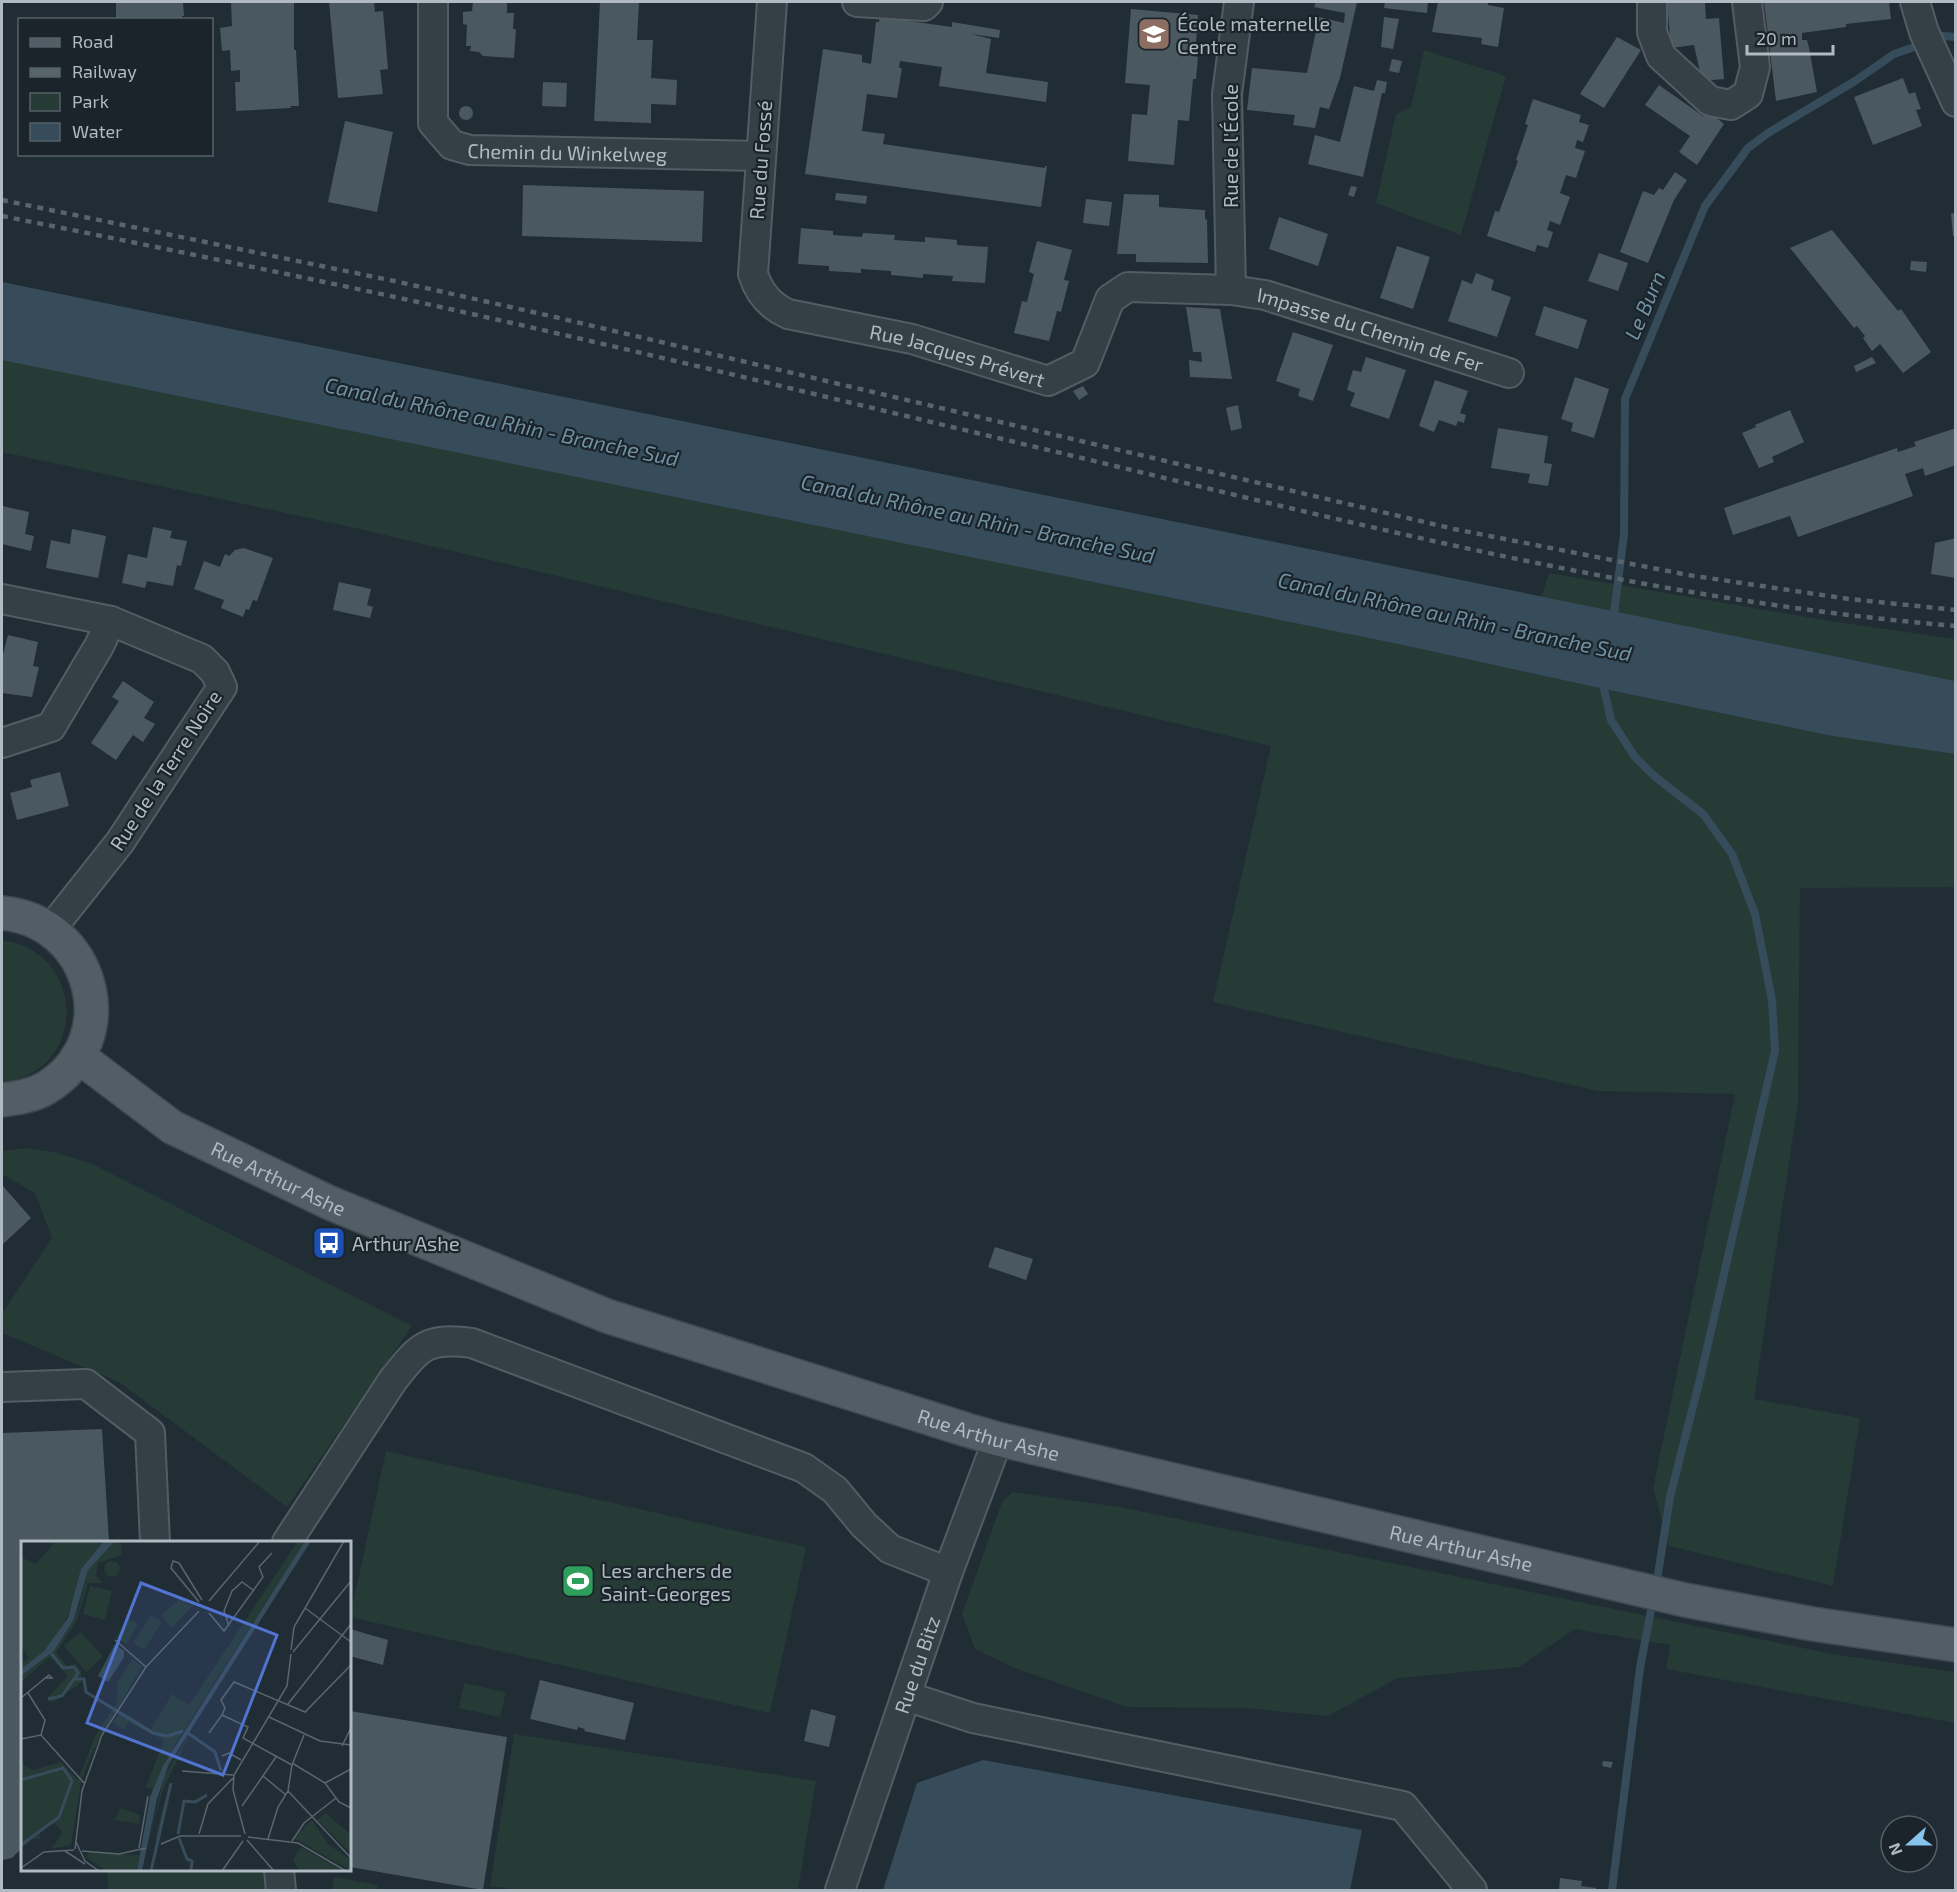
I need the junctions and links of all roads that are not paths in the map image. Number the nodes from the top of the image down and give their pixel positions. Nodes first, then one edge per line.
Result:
1 (433, 2) edge
2 (772, 2) edge
3 (857, 2) edge
4 (928, 2) edge
5 (1239, 2) edge
6 (1652, 2) edge
7 (1747, 2) edge
8 (1915, 2) edge
9 (1956, 102) edge
10 (760, 156) junction
11 (1231, 290) junction
12 (779, 310) joint
13 (1509, 373) dead end
14 (2, 599) edge
15 (111, 621) junction
16 (2, 743) edge
17 (2, 914) edge
18 (51, 929) junction
19 (78, 1056) junction
20 (2, 1100) edge
21 (2, 1387) edge
22 (998, 1439) junction
23 (155, 1541) edge
24 (288, 1541) edge
25 (948, 1572) junction
26 (1956, 1645) edge
27 (906, 1696) junction
28 (279, 1871) edge
29 (281, 1890) edge
30 (840, 1890) edge
31 (1472, 1890) edge

1 - 10 street, Chemin du Winkelweg
2 - 10 street, Rue du Fossé
3 - 4 street
5 - 11 street, Rue de l'École
6 - 7 street
8 - 9 street
10 - 12 street, Rue du Fossé
11 - 12 street, Rue Jacques Prévert
11 - 13 street, Impasse du Chemin de Fer
14 - 15 street, Rue de la Terre Noire
15 - 16 street
15 - 18 street, Rue de la Terre Noire
17 - 18 main road
18 - 19 main road
19 - 20 main road
19 - 22 main road, Rue Arthur Ashe
21 - 23 street
22 - 25 street, Rue du Bitz
22 - 26 main road, Rue Arthur Ashe
24 - 25 street
25 - 27 street, Rue du Bitz
27 - 30 street, Rue du Bitz
27 - 31 street
28 - 29 street

